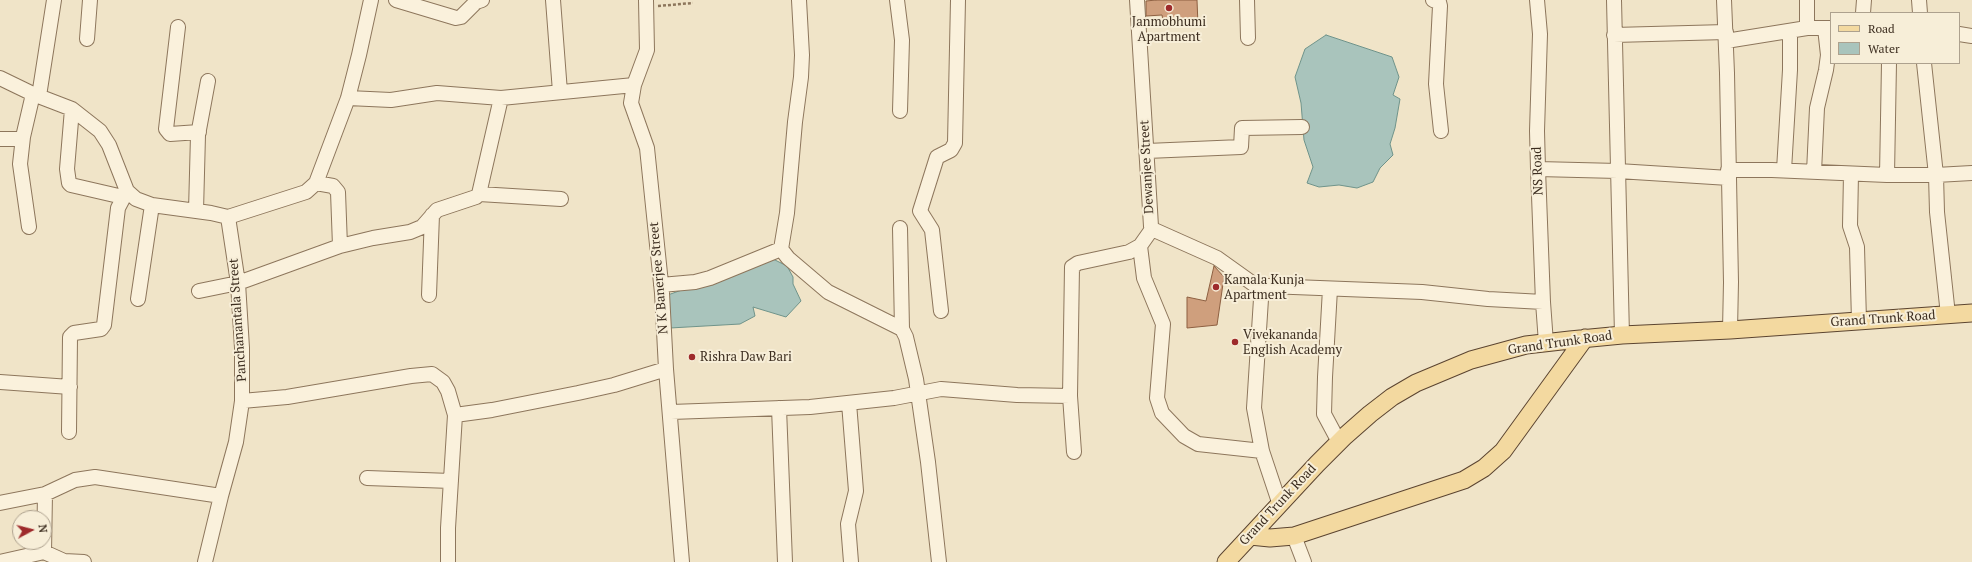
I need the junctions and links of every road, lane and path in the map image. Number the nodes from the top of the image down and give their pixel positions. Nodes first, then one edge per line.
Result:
1 (54, 0) edge
2 (90, 0) edge
3 (371, 0) edge
4 (396, 0) edge
5 (482, 0) edge
6 (553, 0) edge
7 (799, 0) edge
8 (897, 0) edge
9 (958, 0) edge
10 (1137, 0) edge
11 (1247, 0) edge
12 (1433, 0) edge
13 (1537, 0) edge
14 (1614, 0) edge
15 (1724, 0) edge
16 (1807, 0) edge
17 (1864, 0) edge
18 (1919, 0) edge
19 (647, 3) edge
20 (693, 3) dead end
21 (1863, 12) edge
22 (1920, 12) edge
23 (178, 27) dead end
24 (1807, 28) junction
25 (1828, 28) edge
26 (1790, 31) junction
27 (1960, 34) edge
28 (1614, 35) junction
29 (1972, 36) edge
30 (1726, 37) junction
31 (1248, 38) dead end
32 (87, 39) dead end
33 (1889, 64) edge
34 (1924, 64) edge
35 (0, 78) edge
36 (208, 81) dead end
37 (634, 85) junction
38 (560, 92) junction
39 (36, 95) junction
40 (348, 98) junction
41 (500, 98) junction
42 (72, 109) junction
43 (900, 111) dead end
44 (1302, 127) dead end
45 (1441, 131) dead end
46 (199, 132) junction
47 (23, 137) junction
48 (0, 139) edge
49 (1147, 151) junction
50 (1538, 169) junction
51 (1784, 170) junction
52 (1618, 171) junction
53 (1814, 172) junction
54 (1972, 173) edge
55 (1729, 174) junction
56 (1851, 174) junction
57 (1887, 175) junction
58 (1936, 175) junction
59 (316, 183) junction
60 (125, 194) junction
61 (479, 194) junction
62 (561, 199) dead end
63 (152, 205) junction
64 (196, 211) junction
65 (432, 215) junction
66 (228, 217) junction
67 (29, 228) dead end
68 (900, 228) dead end
69 (1152, 229) junction
70 (340, 246) junction
71 (1140, 246) junction
72 (781, 249) junction
73 (238, 283) junction
74 (661, 285) junction
75 (1259, 288) junction
76 (1330, 289) junction
77 (199, 291) dead end
78 (428, 295) dead end
79 (138, 299) dead end
80 (1543, 302) junction
81 (941, 311) dead end
82 (1972, 313) edge
83 (1948, 315) junction
84 (1859, 321) junction
85 (902, 329) junction
86 (1730, 330) junction
87 (1622, 335) junction
88 (1585, 338) junction
89 (1546, 343) junction
90 (666, 369) junction
91 (0, 382) edge
92 (70, 387) junction
93 (918, 393) junction
94 (1070, 396) junction
95 (242, 401) junction
96 (849, 403) junction
97 (779, 408) junction
98 (671, 412) junction
99 (456, 415) junction
100 (69, 432) dead end
101 (1339, 442) junction
102 (1262, 451) junction
103 (1074, 452) dead end
104 (366, 478) dead end
105 (451, 481) junction
106 (45, 494) junction
107 (220, 496) junction
108 (0, 503) edge
109 (1280, 505) junction
110 (1250, 536) junction
111 (1294, 536) junction
112 (44, 552) junction
113 (0, 562) edge
114 (79, 562) edge
115 (84, 562) edge
116 (205, 562) edge
117 (448, 562) edge
118 (682, 562) edge
119 (785, 562) edge
120 (851, 562) edge
121 (939, 562) edge
122 (1226, 562) edge
123 (1304, 562) edge

1 - 39 street
2 - 32 street
3 - 40 street
4 - 5 street
6 - 38 street
7 - 72 street
8 - 43 street
9 - 81 street
10 - 49 street, Dewanjee Street
11 - 31 street
12 - 45 street
13 - 50 street, NS Road
14 - 28 street
15 - 30 street
16 - 24 street
17 - 21 street
18 - 22 street
19 - 20 path
19 - 37 street, N K Banerjee Street
23 - 46 street
24 - 25 street
24 - 26 street
25 - 53 street
26 - 30 street
26 - 51 street
27 - 29 street
28 - 30 street
28 - 52 street
30 - 55 street
33 - 57 street
34 - 58 street
35 - 39 street
36 - 46 street
37 - 38 street
37 - 74 street, N K Banerjee Street
38 - 41 street
39 - 42 street
39 - 47 street
40 - 41 street
40 - 59 street
41 - 61 street
42 - 60 street
42 - 60 street
44 - 49 street
46 - 64 street
47 - 48 street
47 - 67 street
49 - 69 street, Dewanjee Street
50 - 52 street
50 - 80 street, NS Road
51 - 53 street
51 - 55 street
52 - 55 street
52 - 87 street
53 - 56 street
54 - 58 street
55 - 86 street
56 - 57 street
56 - 84 street
57 - 58 street
58 - 83 street
59 - 66 street
59 - 70 street
60 - 63 street
60 - 92 street
61 - 62 street
61 - 65 street
63 - 64 street
63 - 79 street
64 - 66 street
65 - 70 street
65 - 78 street
66 - 73 street, Panchanantala Street
68 - 85 street
69 - 71 street
69 - 75 street, Dewanjee Street
70 - 73 street
71 - 94 street
71 - 102 street
72 - 74 street
72 - 85 street
73 - 77 street
73 - 95 street, Panchanantala Street
74 - 90 street, N K Banerjee Street
75 - 76 street
75 - 102 street
76 - 80 street
76 - 101 street
80 - 89 street, NS Road
82 - 83 main road, Grand Trunk Road
83 - 84 main road, Grand Trunk Road
84 - 86 main road, Grand Trunk Road
85 - 93 street
86 - 87 main road, Grand Trunk Road
87 - 88 main road, Grand Trunk Road
88 - 89 main road, Grand Trunk Road
88 - 111 main road
89 - 101 main road, Grand Trunk Road
90 - 98 street, N K Banerjee Street
90 - 99 street
91 - 92 street
92 - 100 street
93 - 94 street
93 - 96 street
93 - 121 street
94 - 103 street
95 - 99 street
95 - 107 street, Panchanantala Street
96 - 97 street
96 - 120 street
97 - 98 street
97 - 119 street
98 - 118 street, N K Banerjee Street
99 - 105 street
101 - 109 main road, Grand Trunk Road
102 - 109 street
104 - 105 street
105 - 117 street
106 - 107 street
106 - 108 street
106 - 112 street
107 - 116 street, Panchanantala Street
109 - 110 main road, Grand Trunk Road
110 - 111 main road
110 - 122 main road, Grand Trunk Road
111 - 123 street
112 - 113 street
112 - 114 street
114 - 115 street

